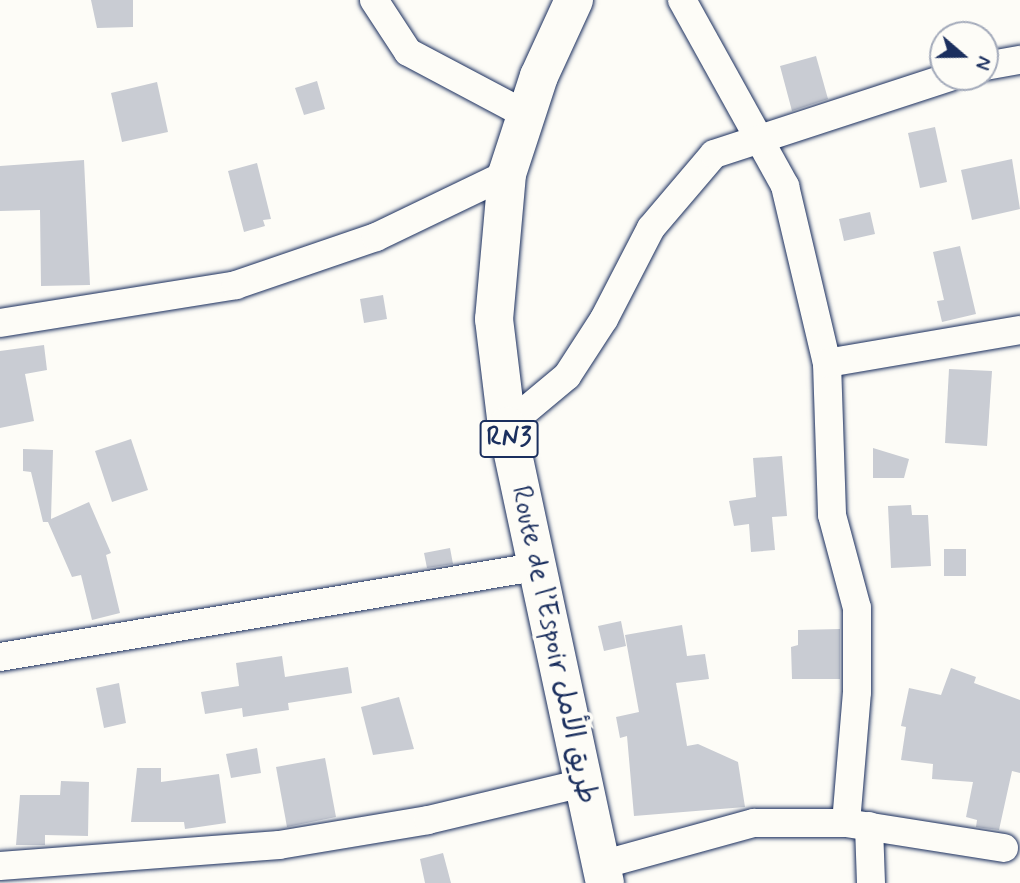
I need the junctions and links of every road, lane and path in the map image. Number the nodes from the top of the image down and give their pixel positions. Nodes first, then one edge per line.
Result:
1 (374, 0) edge
2 (574, 0) edge
3 (682, 0) edge
4 (1020, 60) edge
5 (999, 64) edge
6 (929, 84) edge
7 (525, 114) junction
8 (760, 141) junction
9 (507, 174) junction
10 (0, 323) edge
11 (1020, 330) edge
12 (827, 363) junction
13 (507, 426) junction
14 (536, 567) junction
15 (0, 657) edge
16 (583, 783) junction
17 (857, 825) junction
18 (1004, 848) dead end
19 (0, 866) edge
20 (603, 874) edge
21 (870, 883) edge

1 - 7 street
2 - 7 highway, Route de l’Espoir طريق الأمل / RN3
3 - 8 street
4 - 5 street
6 - 8 street
7 - 9 highway, Route de l’Espoir طريق الأمل / RN3
8 - 12 street
8 - 13 street
9 - 10 street
9 - 13 highway, Route de l’Espoir طريق الأمل / RN3
11 - 12 street
12 - 17 street
13 - 14 highway, Route de l’Espoir طريق الأمل / RN3
14 - 15 street
14 - 16 highway, Route de l’Espoir طريق الأمل / RN3
16 - 19 street
16 - 20 highway, Route de l’Espoir طريق الأمل / RN3
17 - 18 street
17 - 20 street
17 - 21 street

